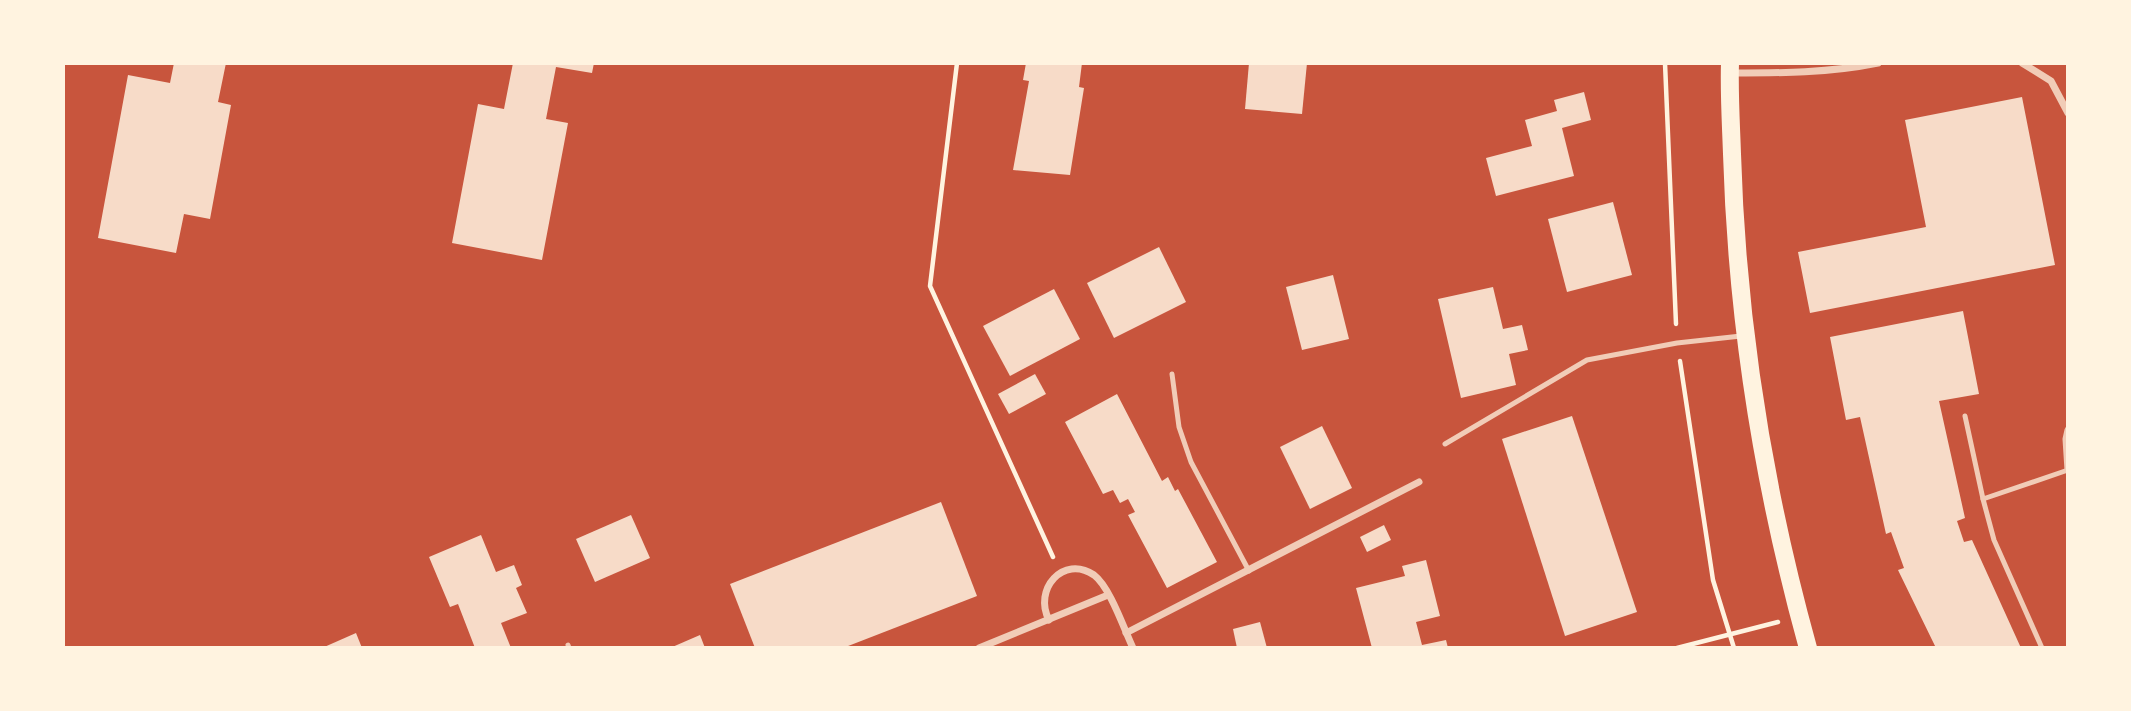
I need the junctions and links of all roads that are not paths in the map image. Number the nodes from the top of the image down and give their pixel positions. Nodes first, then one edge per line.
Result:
1 (1878, 63) edge
2 (2022, 63) edge
3 (1730, 68) edge
4 (2068, 113) edge
5 (1744, 336) junction
6 (1172, 373) dead end
7 (1965, 416) dead end
8 (2068, 430) edge
9 (1445, 444) dead end
10 (2068, 470) edge
11 (1419, 482) dead end
12 (1983, 499) junction
13 (1249, 571) junction
14 (1108, 595) junction
15 (1049, 620) junction
16 (1126, 633) junction
17 (979, 648) edge
18 (1133, 648) edge
19 (1808, 648) edge
20 (2042, 648) edge

1 - 3 street
2 - 4 street
3 - 5 main road
5 - 9 lane
5 - 19 main road
6 - 13 lane
7 - 12 lane
8 - 10 street
10 - 12 lane
11 - 13 street
12 - 20 lane
13 - 16 street
14 - 15 street
14 - 15 street
14 - 16 street
15 - 17 street
16 - 18 street

